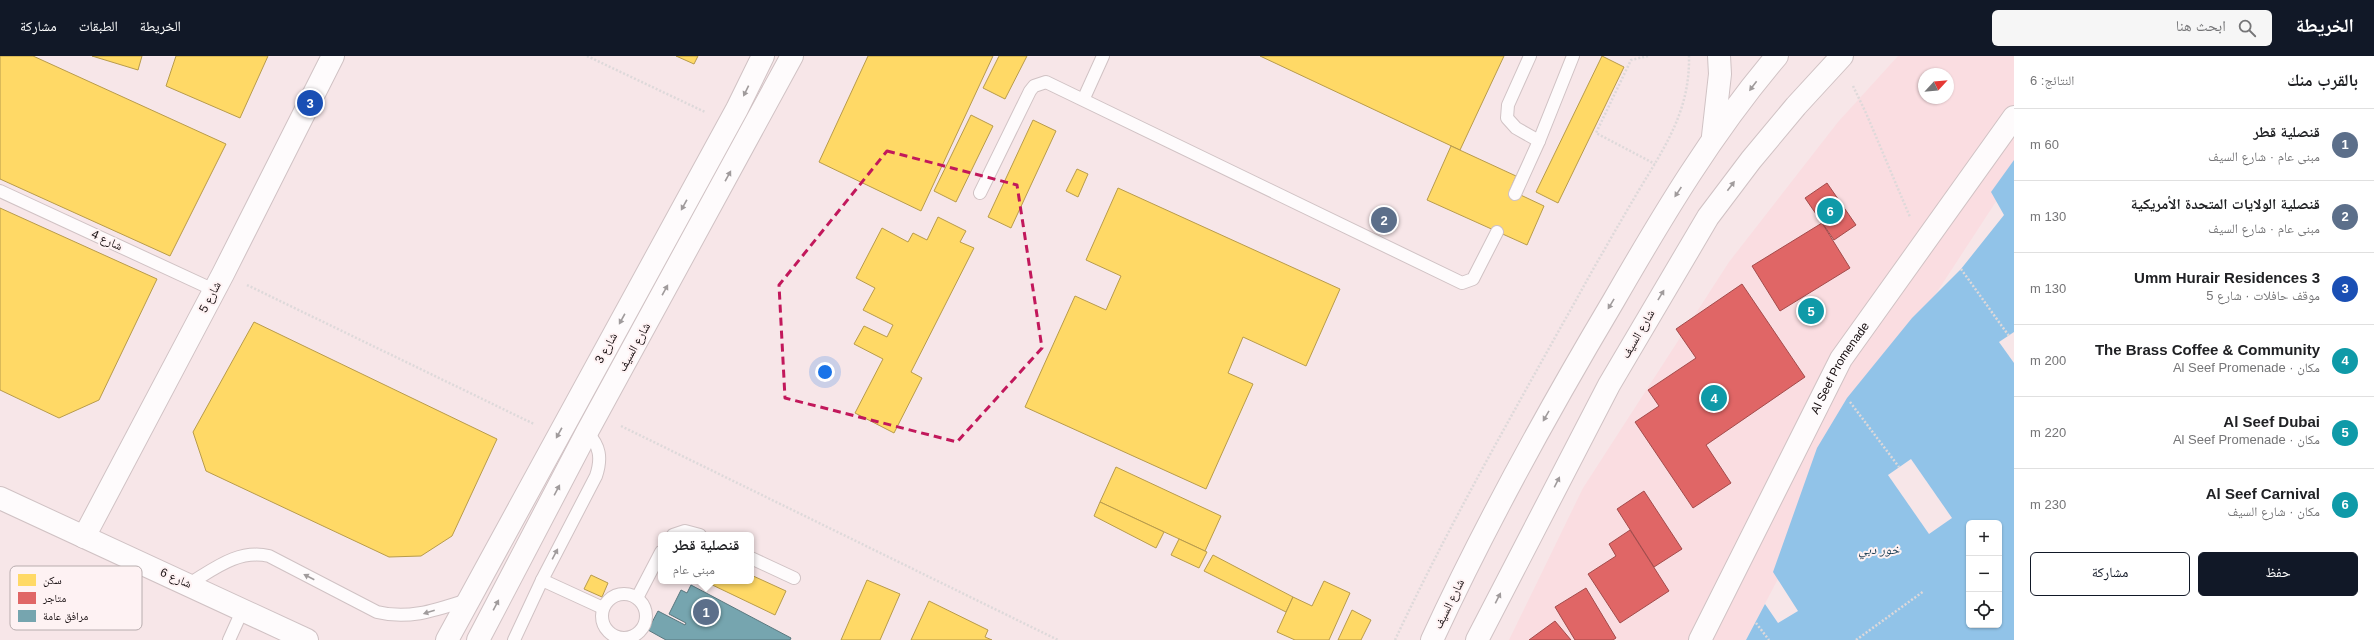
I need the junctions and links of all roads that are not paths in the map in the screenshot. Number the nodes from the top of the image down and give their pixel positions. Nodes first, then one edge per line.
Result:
1 (333, 56) edge
2 (763, 56) edge
3 (792, 56) edge
4 (1103, 56) edge
5 (1530, 56) edge
6 (1573, 56) edge
7 (1719, 56) edge
8 (1777, 56) edge
9 (1842, 56) edge
10 (1084, 98) junction
11 (2014, 117) edge
12 (1713, 139) junction
13 (1539, 141) junction
14 (0, 191) edge
15 (980, 193) dead end
16 (1515, 194) dead end
17 (1497, 232) dead end
18 (219, 282) junction
19 (592, 423) junction
20 (0, 498) edge
21 (84, 536) junction
22 (658, 558) edge
23 (754, 559) edge
24 (794, 578) dead end
25 (542, 580) junction
26 (188, 584) junction
27 (637, 598) junction
28 (467, 600) junction
29 (603, 608) junction
30 (243, 609) junction
31 (229, 640) edge
32 (307, 640) edge
33 (446, 640) edge
34 (478, 640) edge
35 (514, 640) edge
36 (1432, 640) edge
37 (1477, 640) edge
38 (1700, 640) edge

1 - 18 street, شارع 5
2 -> 28 street, شارع 3
19 -> 3 street, شارع السيف
4 - 10 lane
5 - 13 lane
6 - 13 lane
7 - 12 street
8 -> 12 street, شارع السيف
37 -> 9 street, شارع السيف
10 - 15 lane
10 - 17 lane
11 - 38 street, Al Seef Promenade
12 -> 36 street, شارع السيف
13 - 16 lane
14 - 18 lane, شارع 4
18 - 21 street, شارع 5
25 -> 19 lane
34 -> 19 street, شارع السيف
20 - 21 street, شارع 6
21 - 26 street, شارع 6
22 - 27 lane
23 - 24 lane
25 - 29 lane
25 - 35 lane
28 -> 26 lane
26 - 30 street, شارع 6
27 - 29 lane
27 - 29 lane
28 - 33 street, شارع 3
30 - 31 lane
30 - 32 street, شارع 6

